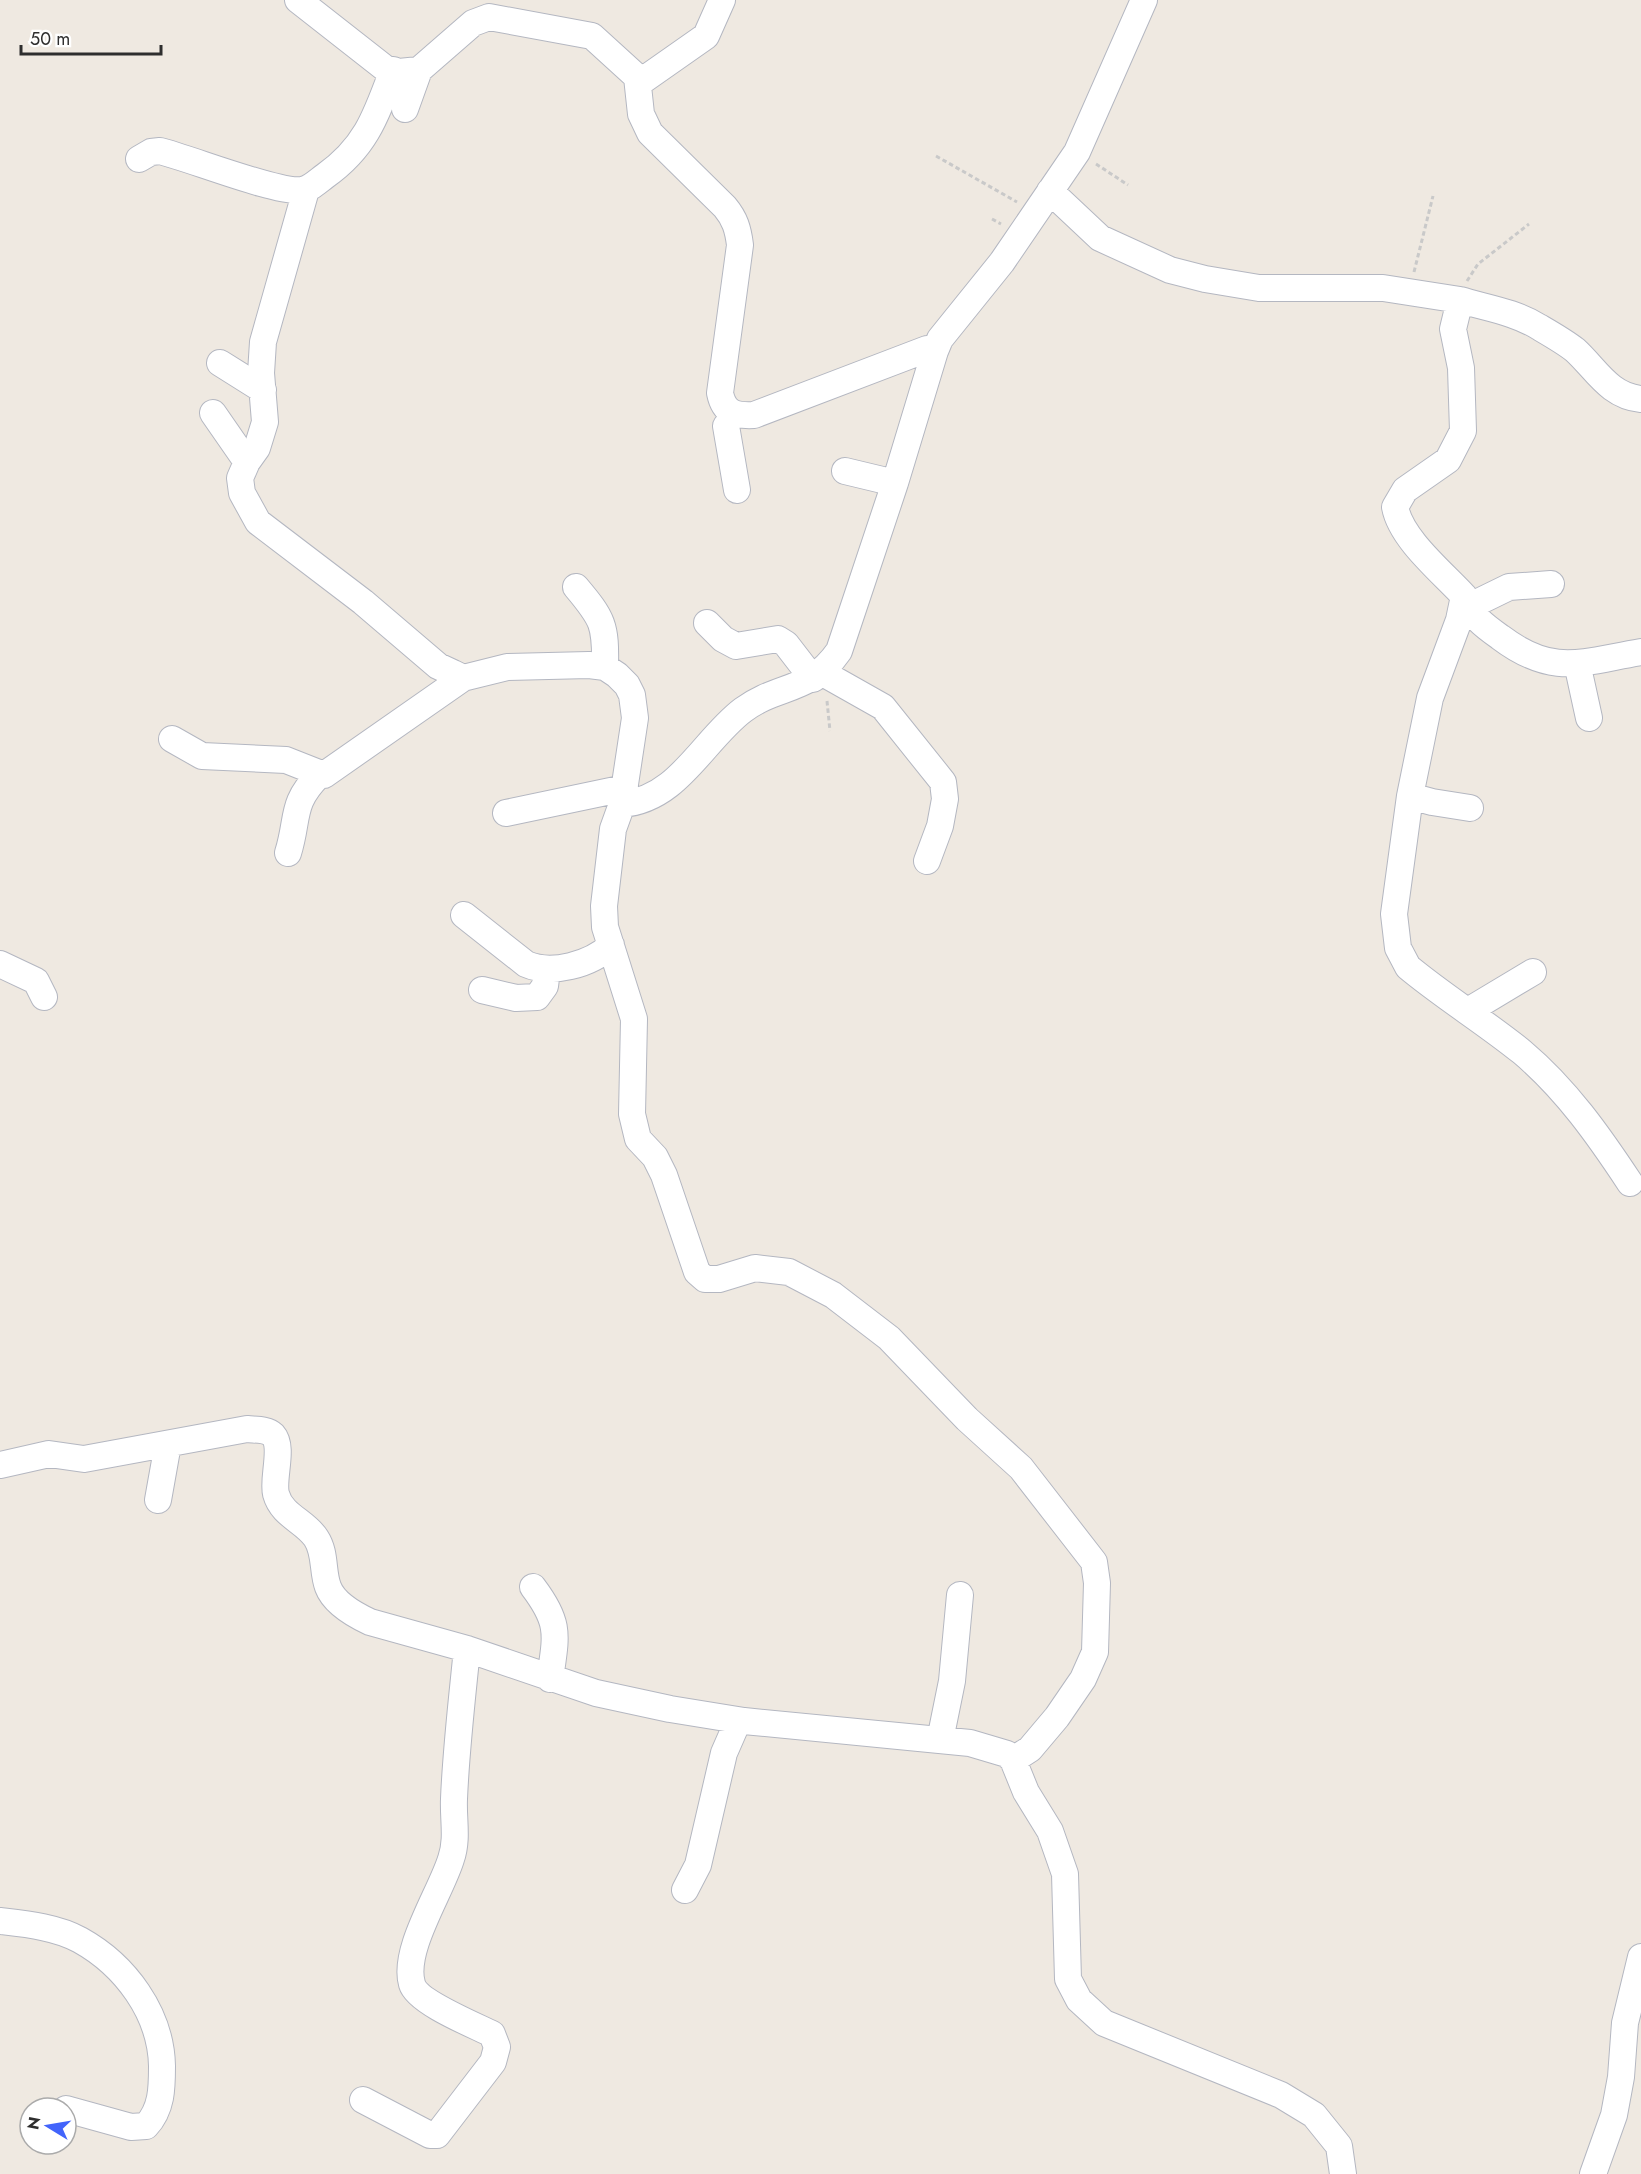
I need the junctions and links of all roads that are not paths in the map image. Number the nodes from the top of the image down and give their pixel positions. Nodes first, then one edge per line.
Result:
1 (298, 0) edge
2 (722, 0) edge
3 (1144, 0) edge
4 (393, 70) junction
5 (419, 70) junction
6 (639, 83) junction
7 (405, 110) dead end
8 (139, 159) dead end
9 (306, 189) junction
10 (1050, 191) junction
11 (1460, 300) junction
12 (935, 351) junction
13 (220, 363) dead end
14 (264, 390) junction
15 (1641, 399) edge
16 (213, 413) dead end
17 (725, 425) junction
18 (247, 462) junction
19 (845, 471) dead end
20 (895, 483) junction
21 (737, 490) dead end
22 (1551, 584) dead end
23 (576, 587) dead end
24 (1466, 602) junction
25 (707, 623) dead end
26 (1641, 652) edge
27 (1577, 663) junction
28 (605, 667) junction
29 (822, 677) junction
30 (463, 678) junction
31 (1588, 718) dead end
32 (172, 739) dead end
33 (319, 775) junction
34 (623, 796) junction
35 (1410, 796) junction
36 (1470, 808) dead end
37 (506, 813) dead end
38 (288, 853) dead end
39 (927, 861) dead end
40 (464, 915) dead end
41 (611, 945) junction
42 (0, 963) edge
43 (547, 970) junction
44 (1533, 972) dead end
45 (482, 990) dead end
46 (44, 997) dead end
47 (1468, 1011) junction
48 (1629, 1183) dead end
49 (168, 1444) junction
50 (0, 1465) edge
51 (158, 1500) dead end
52 (533, 1587) dead end
53 (960, 1595) dead end
54 (467, 1649) junction
55 (550, 1679) junction
56 (738, 1721) junction
57 (940, 1740) junction
58 (1013, 1760) junction
59 (685, 1890) dead end
60 (0, 1921) edge
61 (1641, 1958) edge
62 (363, 2100) dead end
63 (78, 2112) edge
64 (1343, 2174) edge
65 (1593, 2174) edge

1 - 4 street
2 - 6 street
3 - 10 street
4 - 5 street
4 - 9 street
5 - 6 street
5 - 7 street
6 - 17 street
8 - 9 street
9 - 14 street
10 - 11 street
10 - 12 street
11 - 15 street
11 - 24 street
12 - 17 street
12 - 20 street
13 - 14 street
14 - 18 street
16 - 18 street
17 - 21 street
18 - 30 street
19 - 20 street
20 - 29 street
22 - 24 street
23 - 28 street
24 - 27 street
24 - 35 street
25 - 29 street
26 - 27 street
27 - 31 street
28 - 30 street
28 - 34 street
29 - 34 street
29 - 39 street
30 - 33 street
32 - 33 street
33 - 38 street
34 - 37 street
34 - 41 street
35 - 36 street
35 - 47 street
40 - 43 street
41 - 43 street
41 - 58 street
42 - 46 street
43 - 45 street
44 - 47 street
47 - 48 street
49 - 50 street
49 - 51 street
49 - 54 street
52 - 55 street
53 - 57 street
54 - 55 street
54 - 62 street
55 - 56 street
56 - 57 street
56 - 59 street
57 - 58 street
58 - 64 street
60 - 63 street
61 - 65 street

